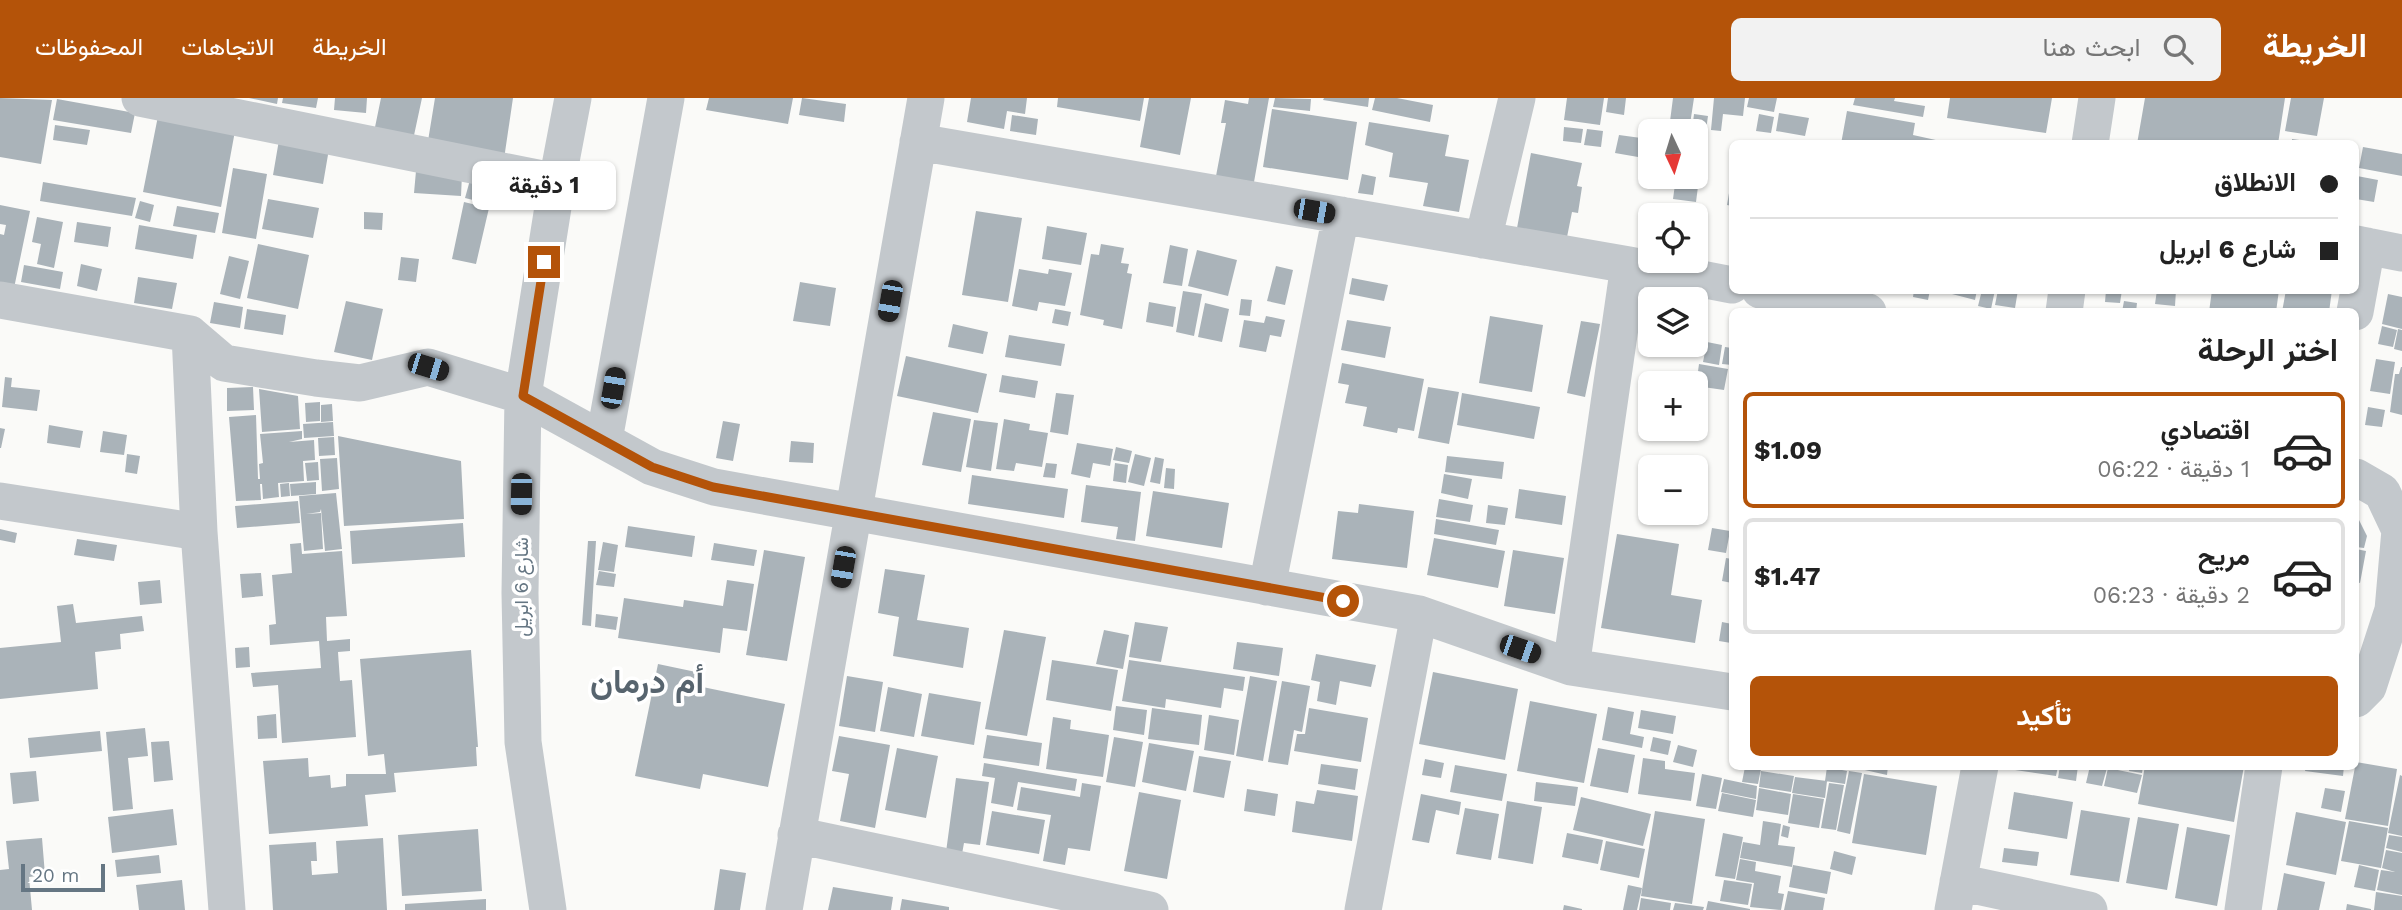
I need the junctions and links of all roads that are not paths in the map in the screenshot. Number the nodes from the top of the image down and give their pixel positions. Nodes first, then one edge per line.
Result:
1 (140, 98) edge
2 (573, 98) edge
3 (666, 98) edge
4 (926, 98) edge
5 (1517, 98) edge
6 (2097, 98) edge
7 (2091, 140) edge
8 (918, 142) junction
9 (557, 182) junction
10 (1341, 215) junction
11 (1483, 240) junction
12 (2361, 245) edge
13 (2402, 253) edge
14 (1629, 265) junction
15 (2359, 267) edge
16 (1729, 284) edge
17 (1780, 294) edge
18 (0, 300) edge
19 (1848, 308) edge
20 (190, 334) junction
21 (523, 396) junction
22 (604, 440) junction
23 (2359, 479) edge
24 (0, 501) edge
25 (852, 512) junction
26 (199, 532) junction
27 (1267, 587) junction
28 (2398, 611) edge
29 (1419, 614) junction
30 (1571, 667) junction
31 (1729, 692) edge
32 (2359, 696) edge
33 (1979, 770) edge
34 (2263, 770) edge
35 (796, 835) junction
36 (1956, 896) edge
37 (227, 910) edge
38 (548, 910) edge
39 (784, 910) edge
40 (1150, 910) edge
41 (1363, 910) edge
42 (2090, 910) edge
43 (2243, 910) edge

1 - 9 street
2 - 9 street, شارع 6 ابريل
3 - 22 street
4 - 8 street
5 - 11 street
6 - 7 street
8 - 10 street
8 - 25 street
9 - 21 street, شارع 6 ابريل
10 - 11 street
10 - 27 street
11 - 14 street
12 - 13 street
12 - 15 street
14 - 16 street
14 - 30 street
17 - 19 street
18 - 20 street
20 - 21 street
20 - 26 street
21 - 22 street
21 - 38 street, شارع 6 ابريل
22 - 25 street
23 - 28 street
24 - 26 street
25 - 27 street
25 - 35 street
26 - 37 street
27 - 29 street
28 - 32 street
29 - 30 street
29 - 41 street
30 - 31 street
33 - 36 street
34 - 43 street
35 - 39 street
35 - 40 street
36 - 42 street

